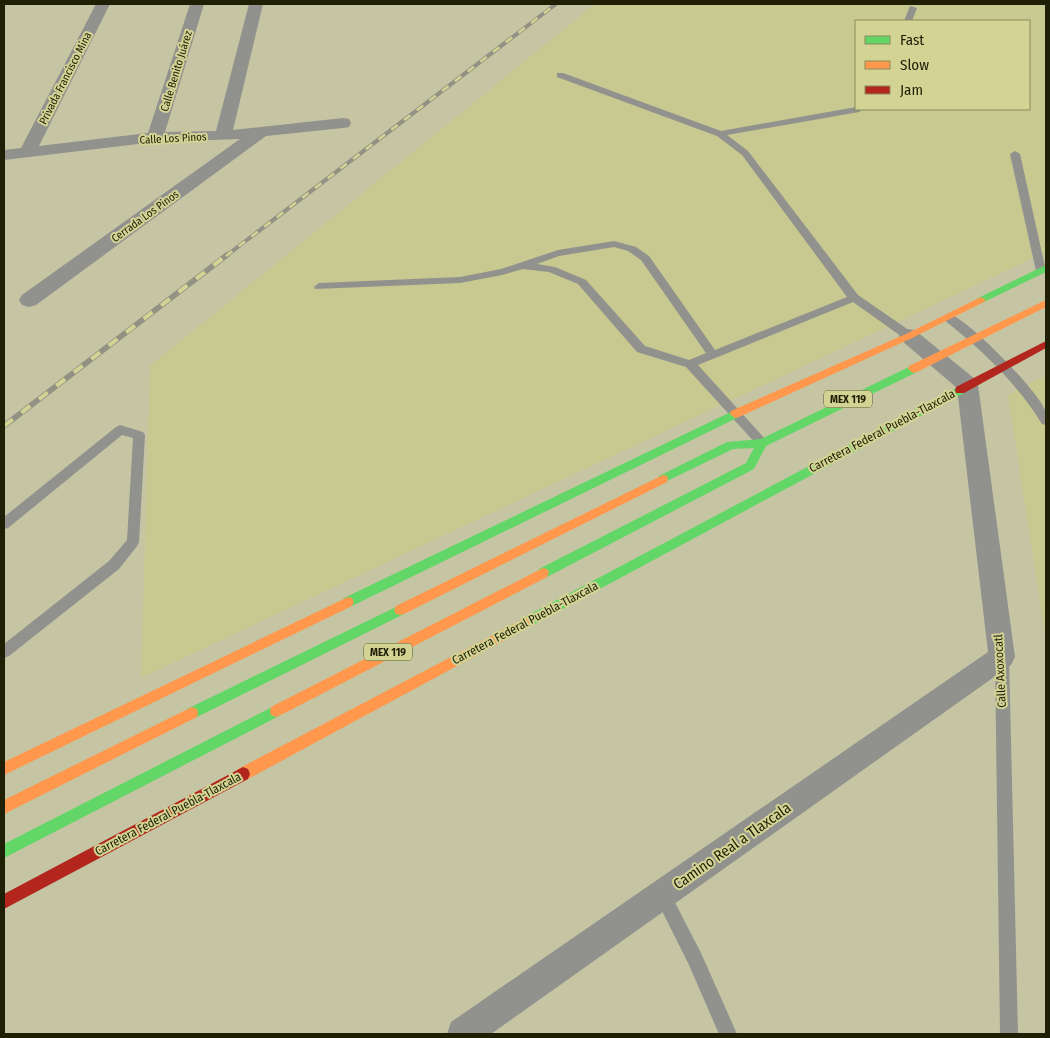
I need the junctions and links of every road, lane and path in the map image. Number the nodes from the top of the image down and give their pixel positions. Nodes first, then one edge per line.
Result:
1 (103, 4) edge
2 (197, 4) edge
3 (256, 4) edge
4 (913, 8) dead end
5 (908, 20) edge
6 (560, 75) dead end
7 (855, 110) edge
8 (343, 123) dead end
9 (261, 132) junction
10 (720, 134) junction
11 (223, 136) junction
12 (155, 137) junction
13 (27, 153) junction
14 (1016, 154) dead end
15 (4, 155) edge
16 (521, 266) junction
17 (1044, 269) edge
18 (319, 287) dead end
19 (854, 298) junction
20 (29, 300) dead end
21 (1045, 305) edge
22 (948, 317) junction
23 (910, 336) junction
24 (975, 338) junction
25 (1046, 344) edge
26 (713, 355) junction
27 (935, 356) junction
28 (690, 364) junction
29 (1003, 367) junction
30 (967, 385) junction
31 (734, 414) junction
32 (1046, 421) edge
33 (762, 442) junction
34 (4, 524) edge
35 (4, 652) edge
36 (1002, 657) junction
37 (4, 770) edge
38 (4, 807) edge
39 (4, 850) edge
40 (662, 895) junction
41 (4, 902) edge
42 (463, 1034) edge
43 (728, 1034) edge
44 (1009, 1034) edge

1 - 13 street, Privada Francisco Mina
2 - 12 street, Calle Benito Juárez
3 - 11 street
4 - 5 lane
6 - 10 lane
7 - 10 lane
8 - 9 street, Calle Los Pinos
9 - 11 street, Calle Los Pinos
9 - 20 street, Cerrada Los Pinos
10 - 19 lane
11 - 12 street, Calle Los Pinos
12 - 13 street, Calle Los Pinos
13 - 15 street, Calle Los Pinos
14 - 17 lane
16 - 18 lane
16 - 26 lane
16 - 28 lane
17 - 22 main road
19 - 23 lane
19 - 26 lane
21 - 24 main road, MEX 119
22 - 23 main road
22 - 24 lane
23 - 27 street
23 - 31 main road
24 - 27 main road, MEX 119
24 - 29 lane
25 - 29 main road, Carretera Federal Puebla-Tlaxcala
26 - 28 lane
27 - 30 street
27 - 33 main road, MEX 119
28 - 31 lane
29 - 30 main road, Carretera Federal Puebla-Tlaxcala
29 - 32 lane
30 - 36 street, Calle Axoxocatl
30 - 41 main road, Carretera Federal Puebla-Tlaxcala
31 - 33 lane
31 - 37 main road
33 - 38 main road, MEX 119
33 - 39 main road, MEX 119
34 - 35 lane
36 - 40 street, Camino Real a Tlaxcala
36 - 44 lane, Calle Axoxocatl
40 - 42 street, Camino Real a Tlaxcala
40 - 43 lane

